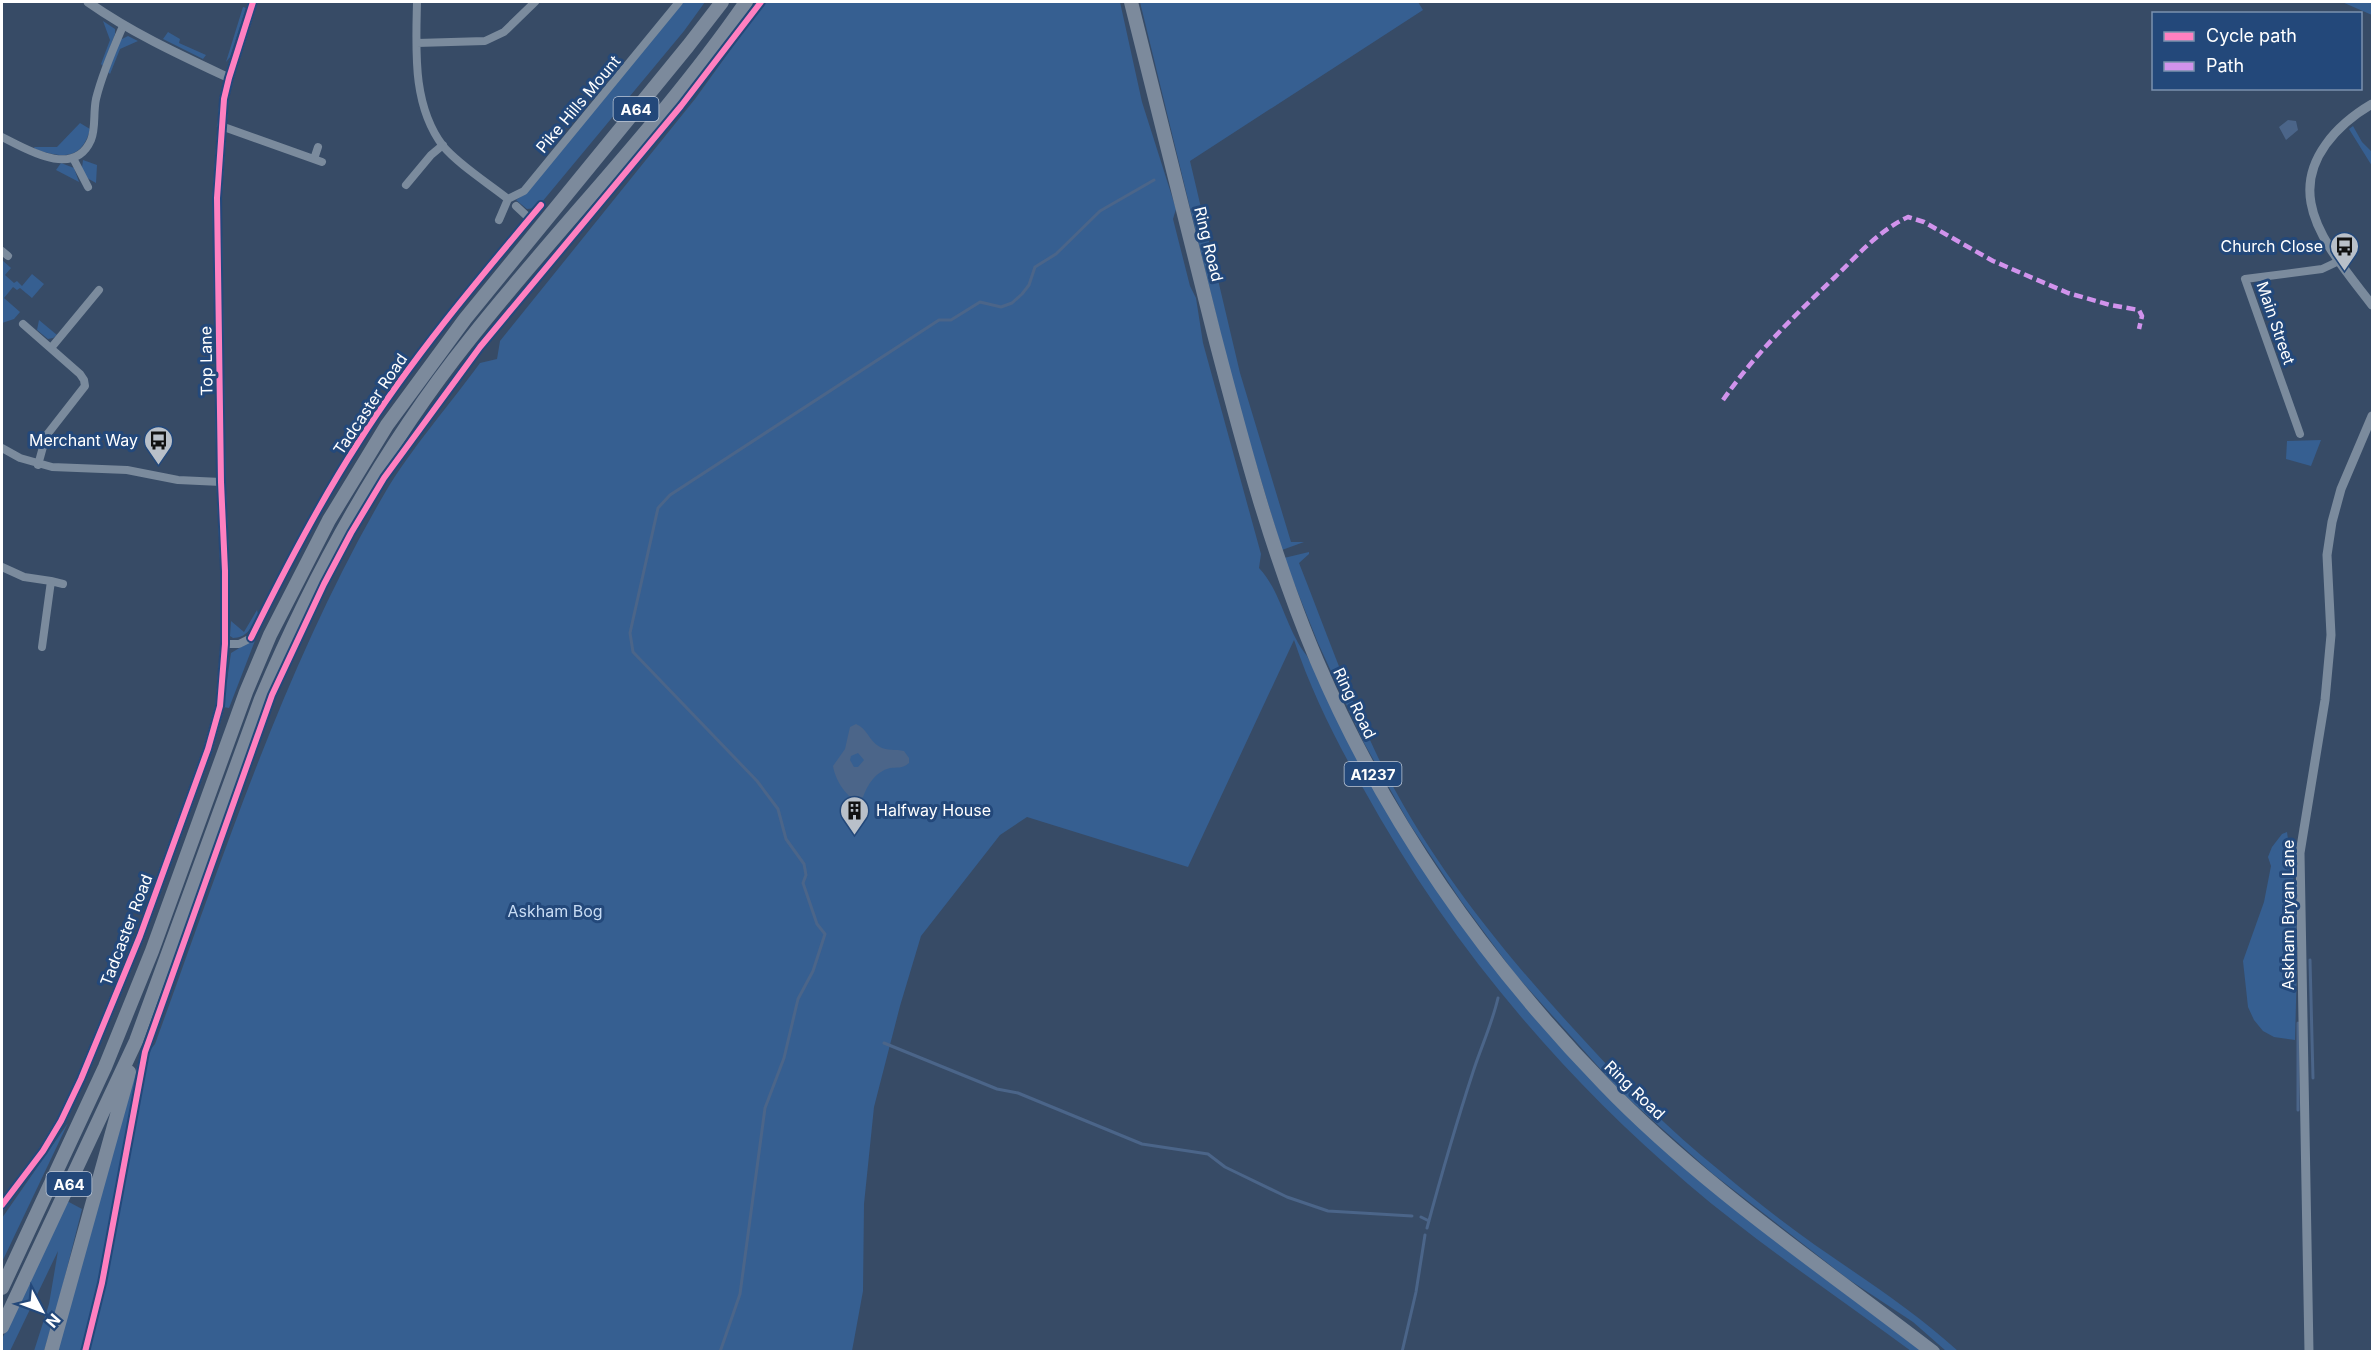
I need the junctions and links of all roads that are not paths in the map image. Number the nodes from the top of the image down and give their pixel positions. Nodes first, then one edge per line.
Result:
1 (88, 2) edge
2 (253, 2) edge
3 (417, 2) edge
4 (535, 2) edge
5 (679, 2) edge
6 (722, 2) edge
7 (746, 2) edge
8 (1131, 2) edge
9 (123, 26) junction
10 (417, 43) junction
11 (229, 78) junction
12 (2373, 104) edge
13 (221, 126) junction
14 (2, 137) edge
15 (443, 146) junction
16 (318, 147) dead end
17 (74, 158) junction
18 (406, 185) dead end
19 (88, 187) dead end
20 (508, 199) junction
21 (542, 205) dead end
22 (516, 206) dead end
23 (530, 219) junction
24 (499, 220) dead end
25 (2339, 261) junction
26 (99, 290) dead end
27 (2372, 305) edge
28 (23, 324) dead end
29 (51, 348) junction
30 (2373, 416) edge
31 (2300, 434) dead end
32 (2, 448) edge
33 (38, 465) junction
34 (221, 482) junction
35 (2, 567) edge
36 (51, 581) junction
37 (63, 584) dead end
38 (225, 644) junction
39 (42, 647) dead end
40 (136, 1041) junction
41 (2, 1204) edge
42 (2, 1288) edge
43 (2, 1327) edge
44 (51, 1352) edge
45 (1933, 1352) edge
46 (2309, 1352) edge

1 - 9 street
2 - 11 street, Top Lane
3 - 10 street
4 - 10 street
5 - 20 street, Pike Hills Mount
6 - 42 highway, A64
7 - 40 highway, A64
8 - 45 highway, Ring Road / A1237
9 - 11 street
9 - 17 street
10 - 15 street
11 - 13 street, Top Lane
12 - 25 street
13 - 16 street
13 - 34 street, Top Lane
14 - 17 street
15 - 18 street
15 - 20 street
17 - 19 street
20 - 24 street, Pike Hills Mount
21 - 23 street, Tadcaster Road
22 - 23 street
23 - 38 street, Tadcaster Road
25 - 27 street
25 - 31 street, Main Street
26 - 29 street
28 - 29 street
29 - 33 street
30 - 46 street, Askham Bryan Lane
32 - 33 street
33 - 34 street
34 - 38 street, Top Lane
35 - 36 street
36 - 37 street
36 - 39 street
38 - 41 street, Tadcaster Road
40 - 43 highway, A64
40 - 44 highway, A64

